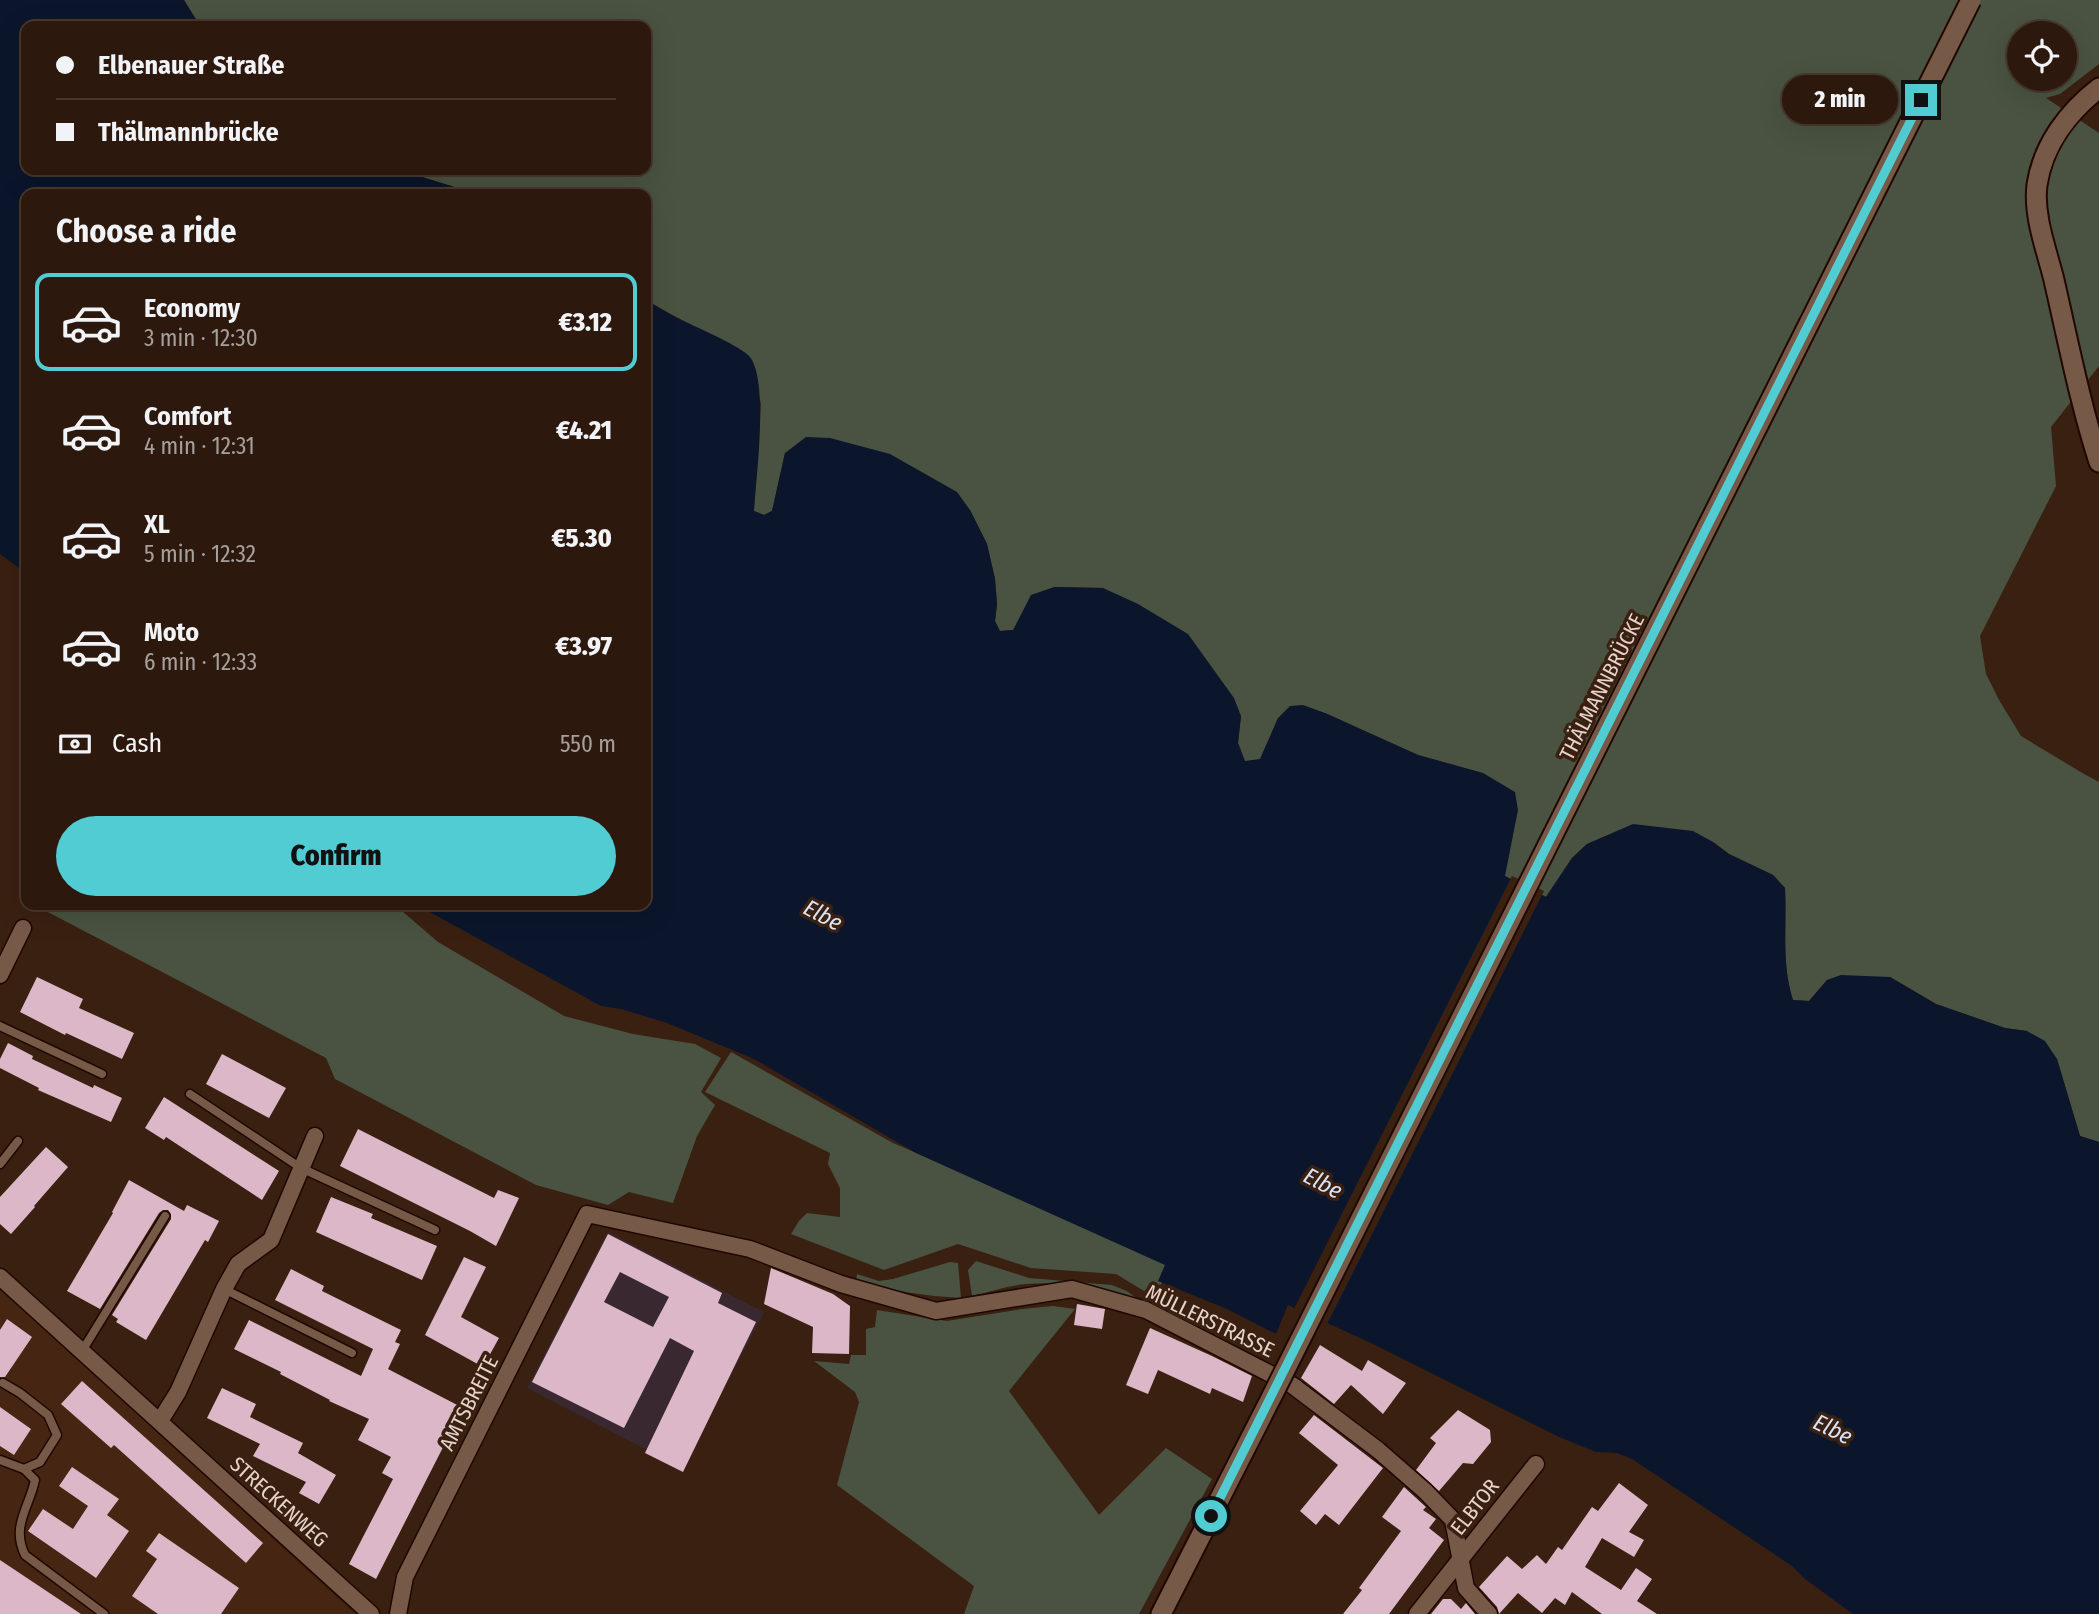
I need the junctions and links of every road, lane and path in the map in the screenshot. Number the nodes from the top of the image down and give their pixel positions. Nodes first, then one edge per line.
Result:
1 (1971, 0) edge
2 (2099, 88) edge
3 (2099, 462) edge
4 (23, 928) dead end
5 (0, 975) edge
6 (0, 1027) edge
7 (102, 1074) dead end
8 (190, 1094) dead end
9 (315, 1136) dead end
10 (18, 1141) dead end
11 (0, 1164) edge
12 (301, 1168) junction
13 (587, 1214) joint
14 (165, 1216) dead end
15 (435, 1230) dead end
16 (0, 1277) edge
17 (224, 1289) junction
18 (82, 1352) junction
19 (352, 1353) dead end
20 (3, 1383) dead end
21 (160, 1421) junction
22 (0, 1460) edge
23 (1536, 1464) dead end
24 (24, 1469) junction
25 (1461, 1559) junction
26 (104, 1614) edge
27 (370, 1614) edge
28 (398, 1614) edge
29 (1161, 1614) edge
30 (1417, 1614) edge
31 (1489, 1614) edge

1 - 29 street, THÄLMANNBRÜCKE, bridge
2 - 3 street
4 - 5 street
6 - 7 lane
8 - 12 lane
9 - 12 street
10 - 11 lane
12 - 15 lane
12 - 17 street
13 - 25 street, MÜLLERSTRASSE
13 - 28 street, AMTSBREITE
14 - 18 lane
16 - 18 street, STRECKENWEG
17 - 19 lane
17 - 21 street
18 - 21 street, STRECKENWEG
20 - 24 lane
21 - 27 street, STRECKENWEG
22 - 24 lane
23 - 25 street, ELBTOR
24 - 26 lane
25 - 30 street
25 - 31 street, ELBTOR

